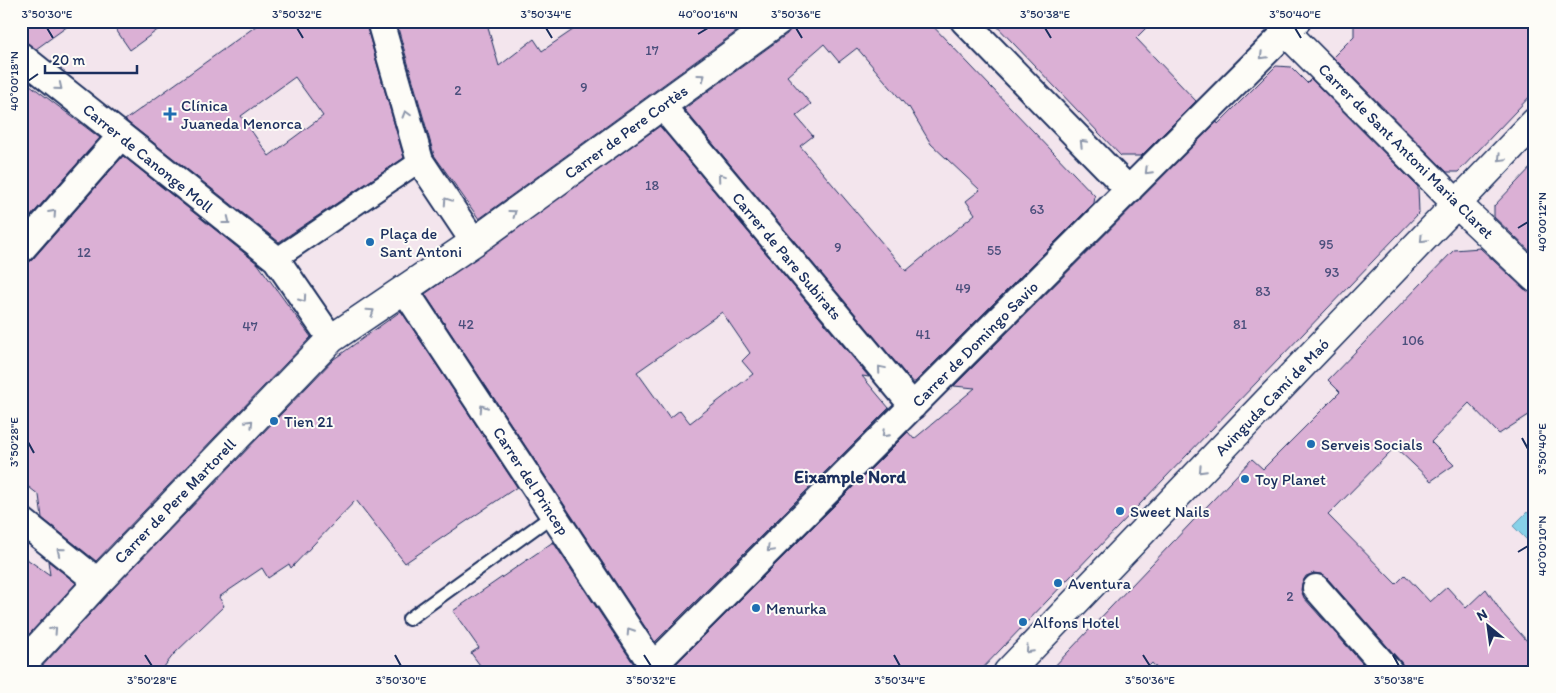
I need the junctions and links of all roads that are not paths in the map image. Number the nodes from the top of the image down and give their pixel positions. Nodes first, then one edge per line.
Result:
1 (380, 21) edge
2 (778, 21) edge
3 (964, 21) edge
4 (1288, 25) edge
5 (21, 56) edge
6 (662, 106) junction
7 (1535, 122) edge
8 (121, 136) junction
9 (420, 161) junction
10 (1130, 190) junction
11 (1457, 204) junction
12 (474, 242) junction
13 (21, 250) edge
14 (276, 259) junction
15 (1535, 278) edge
16 (404, 289) junction
17 (331, 339) junction
18 (913, 406) junction
19 (554, 515) junction
20 (21, 520) edge
21 (98, 582) junction
22 (1316, 588) dead end
23 (409, 619) dead end
24 (21, 666) edge
25 (655, 669) edge
26 (1008, 672) edge
27 (1390, 672) edge

9 -> 1 street
6 -> 2 street, Carrer de Pere Cortès
10 -> 3 street
4 -> 10 street, Carrer de Domingo Savio
4 - 11 street, Carrer de Sant Antoni Maria Claret
5 -> 8 street, Carrer de Canonge Moll
12 -> 6 street, Carrer de Pere Cortès
18 -> 6 street, Carrer de Pare Subirats
7 -> 11 street, Avinguda Camí de Maó
13 -> 8 street
8 -> 14 street, Carrer de Canonge Moll
12 -> 9 street
9 - 14 street
10 - 18 street, Carrer de Domingo Savio
11 - 15 street, Carrer de Sant Antoni Maria Claret
11 -> 26 street, Avinguda Camí de Maó
12 - 16 street
14 -> 17 street
17 -> 16 street
19 -> 16 street, Carrer del Princep
21 -> 17 street, Carrer de Pere Martorell
18 -> 25 street, Carrer de Domingo Savio
19 - 23 lane
25 -> 19 street, Carrer del Princep
21 -> 20 street
24 -> 21 street, Carrer de Pere Martorell
22 - 27 street

